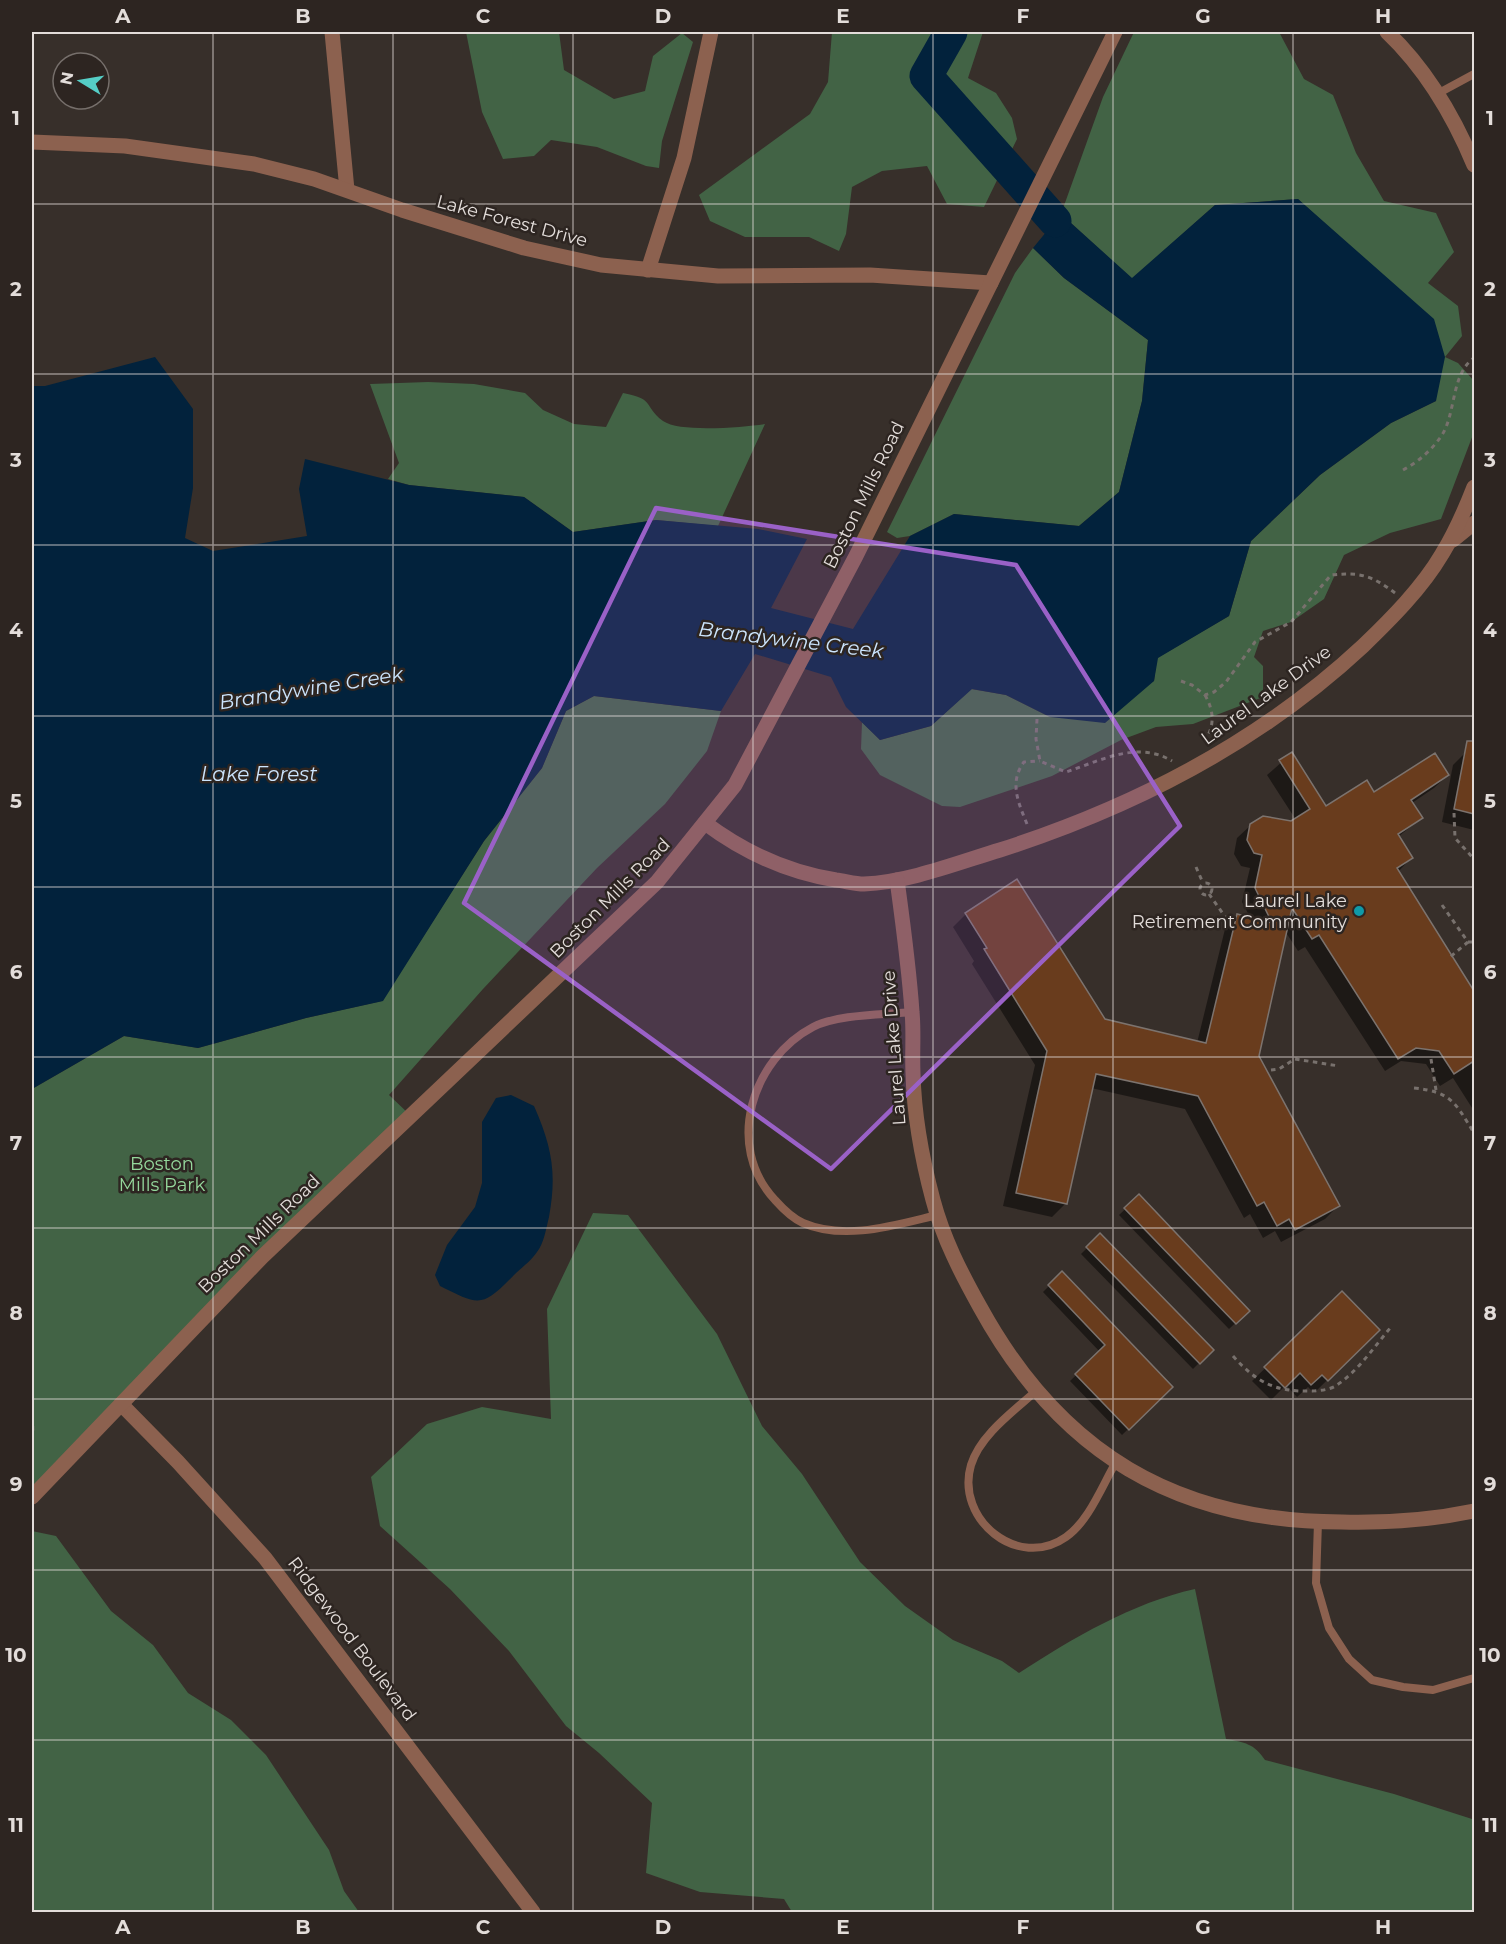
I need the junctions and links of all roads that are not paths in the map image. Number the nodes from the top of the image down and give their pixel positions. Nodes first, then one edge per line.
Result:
1 (332, 32) edge
2 (711, 32) edge
3 (1115, 32) edge
4 (1387, 32) edge
5 (1474, 74) edge
6 (1437, 93) junction
7 (32, 142) edge
8 (1474, 165) edge
9 (347, 190) junction
10 (648, 270) junction
11 (991, 283) junction
12 (1474, 487) edge
13 (1474, 523) edge
14 (1448, 544) junction
15 (705, 823) junction
16 (897, 879) junction
17 (912, 1012) junction
18 (937, 1215) junction
19 (1036, 1391) junction
20 (121, 1404) junction
21 (1116, 1462) junction
22 (32, 1497) edge
23 (1474, 1511) edge
24 (1318, 1522) junction
25 (1474, 1678) edge
26 (533, 1912) edge

1 - 9 street
2 - 10 street
3 - 11 street, Boston Mills Road
4 - 6 street
5 - 6 lane
6 - 8 street
7 - 9 street, Lake Forest Drive
9 - 10 street, Lake Forest Drive
10 - 11 street, Lake Forest Drive
11 - 15 street, Boston Mills Road
12 - 14 street, Laurel Lake Drive
13 - 14 street, Laurel Lake Drive
14 - 16 street, Laurel Lake Drive
15 - 16 street, Laurel Lake Drive
15 - 20 street, Boston Mills Road
16 - 17 street, Laurel Lake Drive
17 - 18 street, Laurel Lake Drive
17 - 18 lane
18 - 19 street, Laurel Lake Drive
19 - 21 street, Laurel Lake Drive
19 - 21 lane
20 - 22 street, Boston Mills Road
20 - 26 street, Ridgewood Boulevard
21 - 24 street, Laurel Lake Drive
23 - 24 street, Laurel Lake Drive
24 - 25 lane

